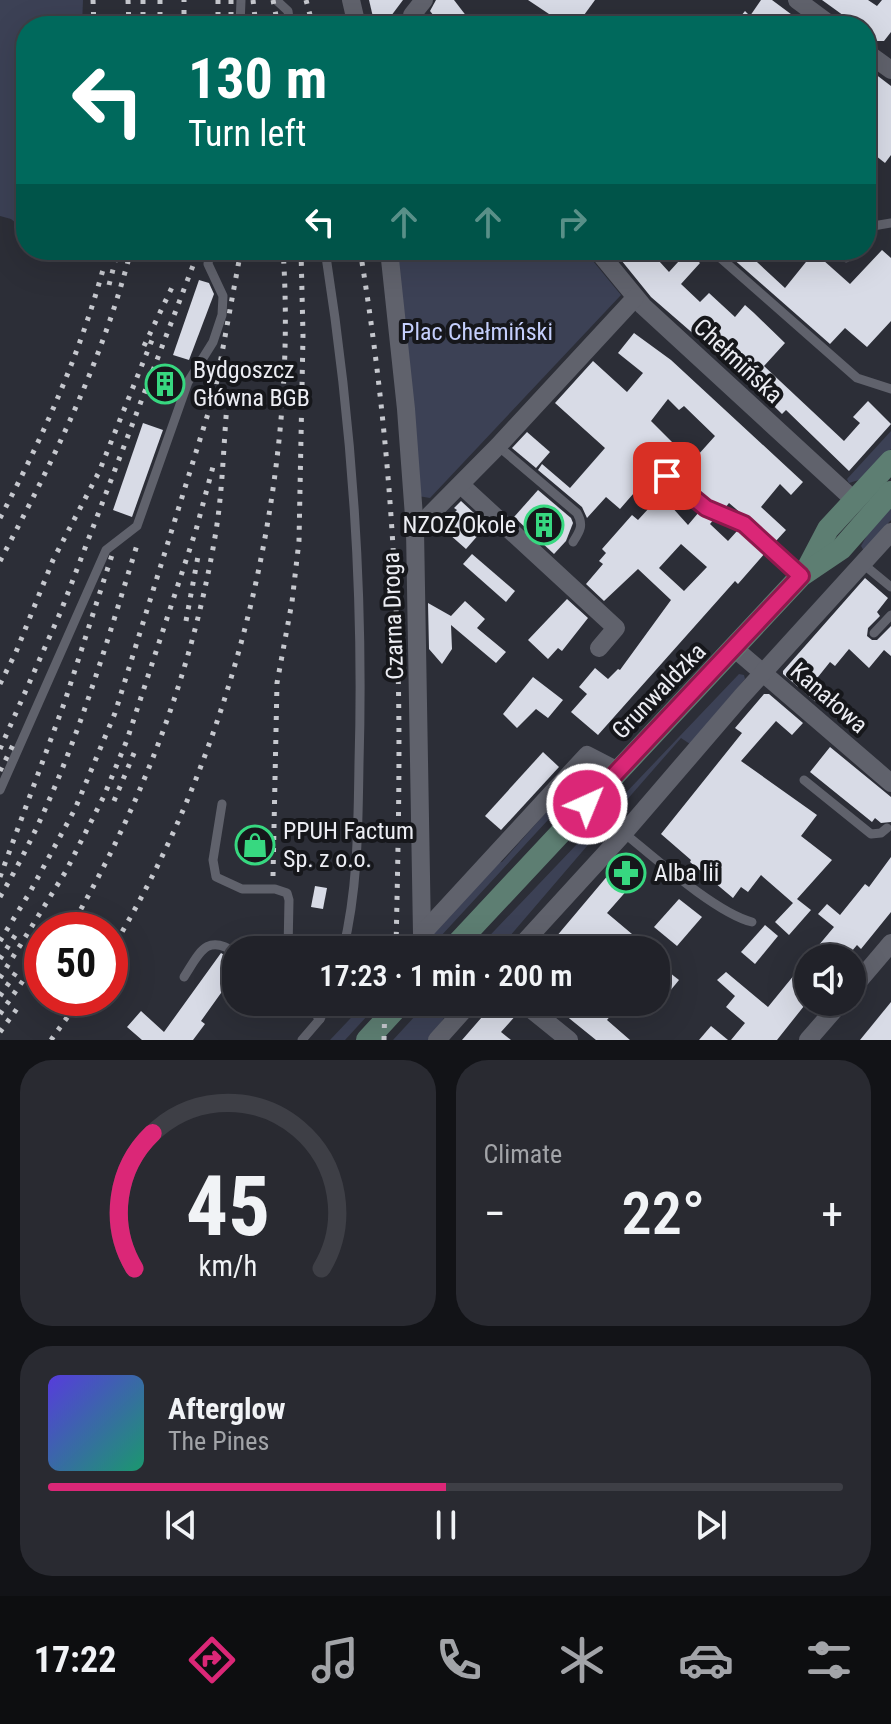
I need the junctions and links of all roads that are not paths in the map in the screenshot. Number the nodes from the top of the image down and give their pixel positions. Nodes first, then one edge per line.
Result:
1 (276, 0) edge
2 (797, 0) edge
3 (289, 16) edge
4 (819, 16) edge
5 (209, 260) edge
6 (327, 260) edge
7 (390, 260) edge
8 (605, 260) edge
9 (723, 260) edge
10 (635, 298) junction
11 (891, 389) edge
12 (498, 446) junction
13 (891, 461) edge
14 (667, 476) dead end
15 (461, 485) junction
16 (891, 492) edge
17 (855, 501) junction
18 (415, 530) junction
19 (891, 532) edge
20 (573, 542) dead end
21 (863, 564) junction
22 (803, 574) junction
23 (891, 587) edge
24 (891, 615) edge
25 (874, 633) dead end
26 (599, 648) dead end
27 (735, 649) junction
28 (763, 674) junction
29 (618, 771) junction
30 (804, 780) dead end
31 (891, 783) edge
32 (0, 790) edge
33 (222, 804) dead end
34 (887, 828) dead end
35 (624, 833) junction
36 (752, 922) dead end
37 (288, 936) edge
38 (345, 936) edge
39 (464, 936) edge
40 (530, 936) edge
41 (891, 943) edge
42 (222, 945) edge
43 (866, 972) edge
44 (184, 977) dead end
45 (317, 1016) edge
46 (321, 1016) edge
47 (389, 1016) edge
48 (458, 1016) edge
49 (539, 1016) edge
50 (829, 1016) edge
51 (320, 1019) junction
52 (302, 1040) edge
53 (367, 1040) edge
54 (437, 1040) edge
55 (569, 1040) edge
56 (808, 1040) edge

1 - 3 lane
2 - 4 street
5 - 32 lane
6 - 38 lane
7 - 18 street, Czarna Droga
8 - 10 street, Chełmińska
9 - 11 lane
10 - 12 street
10 - 17 street, Chełmińska
12 - 15 street
12 - 20 lane
13 - 17 main road, Grunwaldzka
14 - 22 lane
15 - 18 street
15 - 26 street
16 - 22 main road, Grunwaldzka
17 - 22 main road, Grunwaldzka
18 - 29 street, Czarna Droga
19 - 21 street
21 - 23 lane
21 - 28 street
22 - 27 main road, Grunwaldzka
24 - 25 lane
27 - 28 street, Kanałowa
27 - 29 main road, Grunwaldzka
28 - 31 street, Kanałowa
28 - 35 street
29 - 39 main road, Grunwaldzka
30 - 34 lane
33 - 37 lane
35 - 36 lane
35 - 40 street
41 - 43 street
42 - 44 lane
45 - 51 lane
46 - 51 lane
47 - 53 main road
48 - 54 street
49 - 55 street
50 - 56 street
51 - 52 lane

